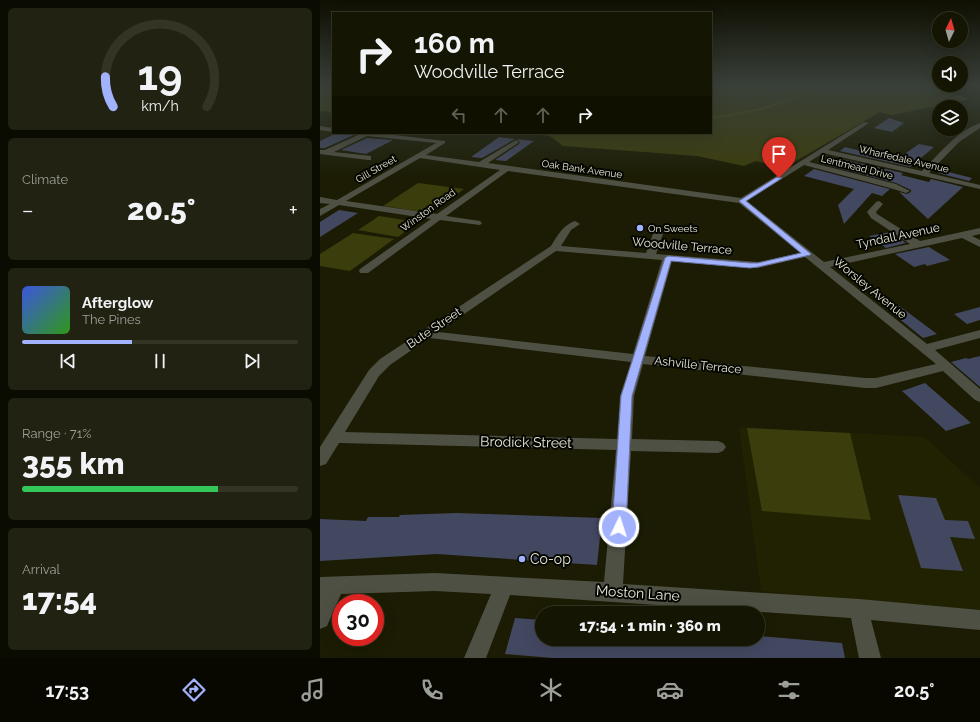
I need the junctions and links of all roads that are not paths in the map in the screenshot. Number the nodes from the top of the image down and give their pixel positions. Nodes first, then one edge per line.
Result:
1 (866, 123) dead end
2 (980, 125) edge
3 (320, 128) edge
4 (332, 130) edge
5 (360, 134) edge
6 (371, 134) edge
7 (516, 142) dead end
8 (824, 150) junction
9 (323, 155) edge
10 (418, 156) junction
11 (368, 158) dead end
12 (803, 163) junction
13 (480, 165) junction
14 (507, 168) junction
15 (924, 174) junction
16 (980, 187) edge
17 (906, 191) dead end
18 (320, 200) edge
19 (742, 201) junction
20 (337, 203) junction
21 (879, 204) dead end
22 (320, 213) edge
23 (436, 217) junction
24 (476, 223) dead end
25 (575, 224) dead end
26 (980, 231) edge
27 (658, 234) dead end
28 (964, 235) junction
29 (980, 244) edge
30 (919, 245) junction
31 (554, 248) junction
32 (807, 254) junction
33 (650, 256) junction
34 (668, 258) junction
35 (822, 266) junction
36 (364, 271) dead end
37 (425, 334) junction
38 (980, 334) edge
39 (924, 349) junction
40 (637, 359) junction
41 (946, 366) junction
42 (980, 397) edge
43 (335, 437) junction
44 (623, 444) junction
45 (718, 447) dead end
46 (320, 460) edge
47 (504, 585) junction
48 (327, 586) edge
49 (613, 591) junction
50 (859, 609) junction
51 (320, 619) edge
52 (980, 620) edge
53 (475, 658) edge
54 (870, 658) edge

1 - 8 street
2 - 15 street
3 - 4 street
5 - 9 street
6 - 10 street, Gill Street
7 - 13 street
8 - 12 street
8 - 15 street, Wharfedale Avenue
9 - 11 street
10 - 13 street, Oak Bank Avenue
10 - 20 street, Gill Street
12 - 17 street, Lentmead Drive
12 - 19 street
13 - 14 street, Oak Bank Avenue
14 - 19 street, Oak Bank Avenue
14 - 23 street, Winston Road
15 - 16 street, Wharfedale Avenue
18 - 20 street
19 - 32 street, Worsley Avenue
20 - 22 street, Gill Street
20 - 23 street
21 - 30 street
23 - 24 street
23 - 36 street, Winston Road
25 - 31 street, Bute Street
26 - 28 street, Tyndall Avenue
27 - 33 street
28 - 29 street
28 - 30 street, Tyndall Avenue
30 - 35 street, Tyndall Avenue
31 - 33 street, Woodville Terrace
31 - 37 street, Bute Street
32 - 34 street, Woodville Terrace
32 - 35 street, Worsley Avenue
33 - 34 street, Woodville Terrace
34 - 40 street
35 - 39 street, Worsley Avenue
37 - 40 street, Ashville Terrace
37 - 43 street, Bute Street
38 - 39 street
39 - 41 street, Worsley Avenue
40 - 41 street, Ashville Terrace
40 - 44 street
41 - 42 street, Worsley Avenue
43 - 44 street, Brodick Street
43 - 46 street, Bute Street
44 - 45 street, Brodick Street
44 - 49 street
47 - 48 street, Moston Lane
47 - 49 street, Moston Lane
47 - 53 street
48 - 51 street
49 - 50 street, Moston Lane
50 - 52 street, Moston Lane
50 - 54 street

